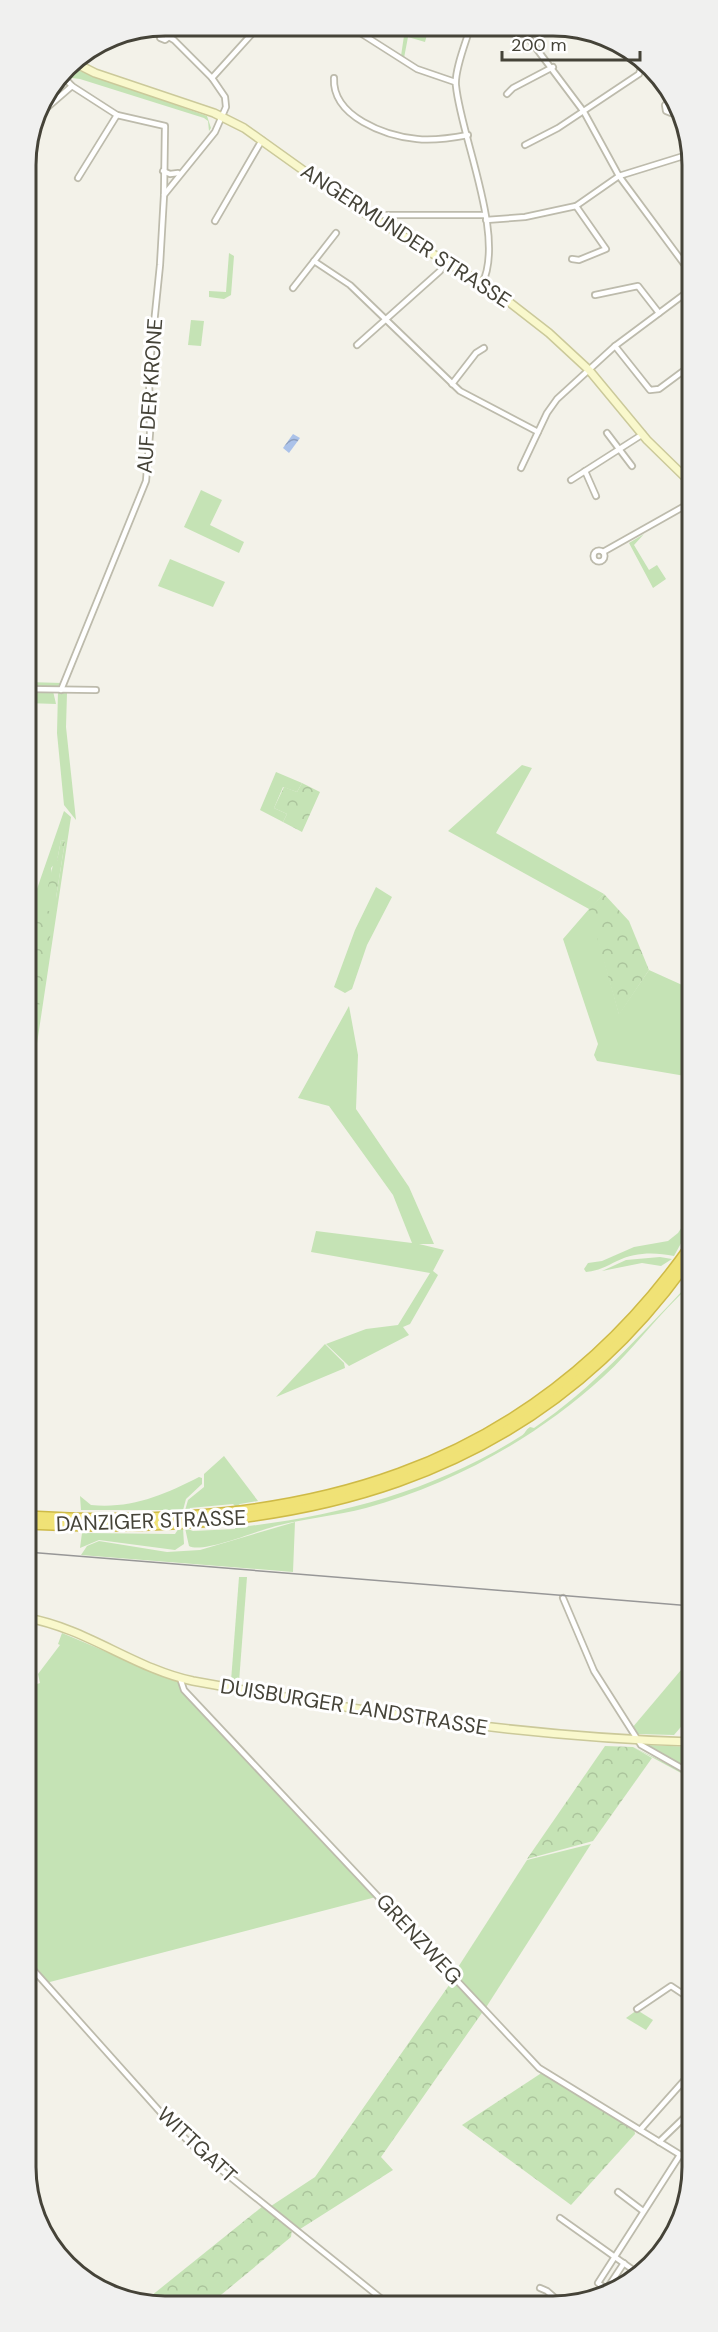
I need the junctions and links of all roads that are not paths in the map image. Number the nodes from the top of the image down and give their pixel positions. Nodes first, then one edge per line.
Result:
1 (250, 36) edge
2 (365, 36) edge
3 (468, 36) edge
4 (528, 36) edge
5 (169, 37) dead end
6 (82, 66) edge
7 (553, 67) junction
8 (640, 71) edge
9 (212, 78) junction
10 (334, 78) dead end
11 (67, 81) edge
12 (455, 82) junction
13 (72, 86) junction
14 (507, 94) dead end
15 (55, 98) edge
16 (584, 112) junction
17 (117, 115) junction
18 (222, 117) junction
19 (468, 135) junction
20 (262, 140) junction
21 (525, 145) dead end
22 (682, 157) edge
23 (163, 171) junction
24 (178, 174) junction
25 (619, 176) junction
26 (78, 178) dead end
27 (164, 195) junction
28 (576, 206) junction
29 (381, 215) dead end
30 (485, 218) junction
31 (215, 221) dead end
32 (336, 233) dead end
33 (572, 260) dead end
34 (314, 261) junction
35 (682, 261) edge
36 (446, 262) junction
37 (483, 284) junction
38 (293, 288) dead end
39 (595, 295) dead end
40 (682, 296) edge
41 (659, 313) junction
42 (385, 318) junction
43 (357, 345) dead end
44 (615, 346) junction
45 (484, 348) dead end
46 (589, 370) junction
47 (682, 372) edge
48 (452, 384) junction
49 (538, 432) junction
50 (607, 433) dead end
51 (643, 434) junction
52 (620, 450) junction
53 (632, 466) dead end
54 (521, 468) dead end
55 (585, 471) junction
56 (682, 474) edge
57 (571, 480) dead end
58 (596, 496) dead end
59 (682, 508) edge
60 (603, 552) dead end
61 (36, 689) edge
62 (61, 690) junction
63 (96, 690) dead end
64 (682, 1257) edge
65 (682, 1268) edge
66 (36, 1516) edge
67 (36, 1524) edge
68 (563, 1598) dead end
69 (36, 1620) edge
70 (180, 1678) junction
71 (637, 1740) junction
72 (682, 1742) edge
73 (682, 1769) edge
74 (36, 1973) edge
75 (682, 1993) edge
76 (637, 2009) dead end
77 (682, 2082) edge
78 (682, 2120) edge
79 (640, 2130) junction
80 (658, 2142) junction
81 (680, 2155) joint
82 (618, 2192) dead end
83 (643, 2211) junction
84 (560, 2218) dead end
85 (615, 2256) junction
86 (624, 2263) junction
87 (631, 2269) edge
88 (611, 2283) edge
89 (603, 2286) edge
90 (540, 2288) dead end
91 (378, 2296) edge
92 (553, 2296) edge

1 - 9 street
2 - 12 street
3 - 12 street
4 - 7 street
5 - 9 street
6 - 18 main road, ANGERMUNDER STRASSE
7 - 14 street
7 - 16 street
8 - 16 street
9 - 18 street
10 - 19 street
11 - 13 street
12 - 19 street
13 - 15 street
13 - 17 street
16 - 21 street
16 - 25 street
17 - 23 street, AUF DER KRONE
17 - 26 street
18 - 20 main road, ANGERMUNDER STRASSE
18 - 24 street
19 - 30 street
20 - 31 street
20 - 36 main road, ANGERMUNDER STRASSE
22 - 25 street
23 - 24 street
23 - 27 street, AUF DER KRONE
24 - 27 street
25 - 28 street
25 - 35 street
27 - 62 street, AUF DER KRONE
28 - 30 street
28 - 33 street
29 - 30 street
30 - 37 street
32 - 34 street
34 - 38 street
34 - 42 street
36 - 37 main road, ANGERMUNDER STRASSE
36 - 42 street
37 - 46 main road, ANGERMUNDER STRASSE
39 - 41 street
40 - 41 street
41 - 44 street
42 - 43 street
42 - 48 street
44 - 46 street
44 - 47 street
45 - 48 street
46 - 49 street
46 - 51 main road, ANGERMUNDER STRASSE
48 - 49 street
49 - 54 street
50 - 52 street
51 - 52 street
51 - 56 main road, ANGERMUNDER STRASSE
52 - 53 street
52 - 55 street
55 - 57 street
55 - 58 street
59 - 60 street
61 - 62 street
62 - 63 street
64 - 66 highway, DANZIGER STRASSE
65 - 67 highway, DANZIGER STRASSE
68 - 71 street
69 - 70 main road, DUISBURGER LANDSTRASSE
70 - 71 main road, DUISBURGER LANDSTRASSE
70 - 79 street, GRENZWEG
71 - 72 main road, DUISBURGER LANDSTRASSE
71 - 73 street
74 - 91 street, WITTGATT
75 - 76 street
77 - 79 street
78 - 80 street
79 - 80 street, GRENZWEG
80 - 81 street, GRENZWEG
81 - 83 street
82 - 83 street
83 - 85 street
84 - 85 street
85 - 86 street
85 - 89 street
86 - 87 street
86 - 88 street
90 - 92 street

